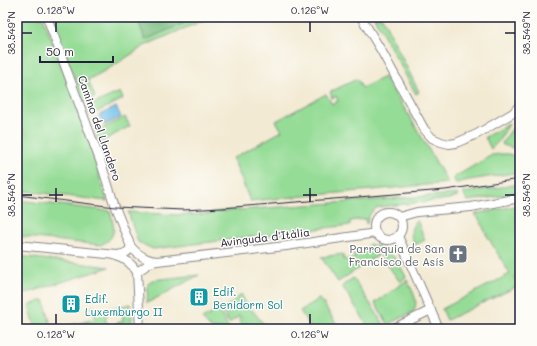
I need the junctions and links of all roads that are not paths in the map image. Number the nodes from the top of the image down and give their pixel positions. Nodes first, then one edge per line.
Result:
1 (47, 17) edge
2 (361, 17) edge
3 (520, 105) edge
4 (520, 198) edge
5 (399, 217) junction
6 (376, 233) junction
7 (398, 236) junction
8 (17, 244) edge
9 (131, 247) junction
10 (109, 255) junction
11 (156, 261) junction
12 (137, 272) junction
13 (431, 310) junction
14 (140, 329) edge
15 (392, 329) edge
16 (439, 329) edge

1 - 9 street, Camino del Llandero
2 - 3 street
4 - 5 street
5 - 6 street
5 - 7 street
6 - 7 street
6 - 11 street, Avinguda d'Itàlia
7 - 13 street
8 - 10 street
9 - 10 street
9 - 11 street
10 - 12 street
11 - 12 street
12 - 14 street
13 - 15 street
13 - 16 street

